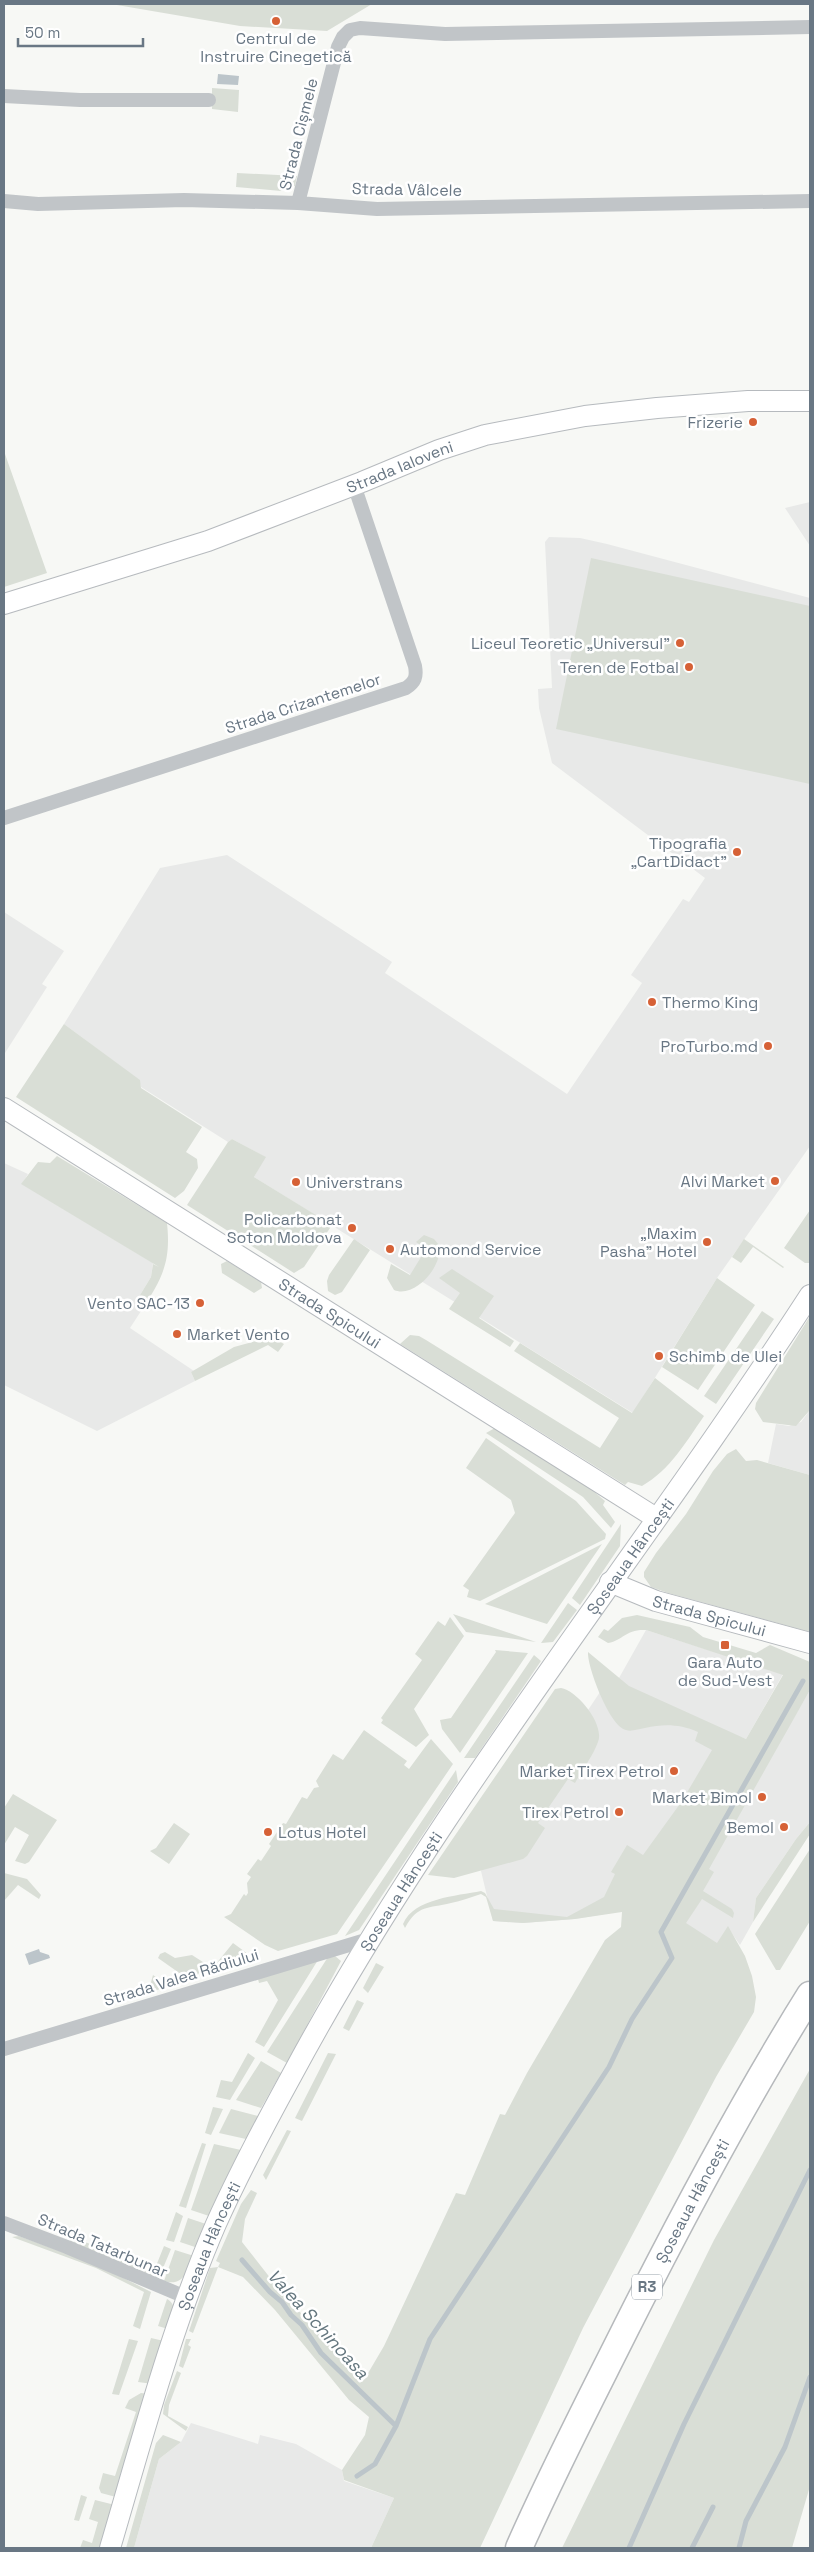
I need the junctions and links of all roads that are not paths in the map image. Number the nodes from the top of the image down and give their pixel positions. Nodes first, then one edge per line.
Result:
1 (810, 27) edge
2 (4, 96) edge
3 (209, 100) dead end
4 (4, 201) edge
5 (810, 201) edge
6 (298, 203) junction
7 (810, 401) edge
8 (354, 485) junction
9 (4, 604) edge
10 (4, 818) edge
11 (4, 1108) edge
12 (810, 1295) edge
13 (656, 1518) junction
14 (610, 1582) junction
15 (810, 1643) edge
16 (369, 1939) junction
17 (810, 1994) edge
18 (4, 2049) edge
19 (4, 2223) edge
20 (188, 2298) junction
21 (110, 2548) edge
22 (519, 2548) edge

1 - 6 street, Strada Cișmele
2 - 3 street
4 - 6 street, Strada Vâlcele
5 - 6 street, Strada Vâlcele
7 - 8 street, Strada Ialoveni
8 - 9 street, Strada Ialoveni
8 - 10 street, Strada Crizantemelor
11 - 13 street, Strada Spicului
12 - 13 street, Șoseaua Hâncești
13 - 14 street, Șoseaua Hâncești
14 - 15 street, Strada Spicului
14 - 16 street, Șoseaua Hâncești
16 - 18 street, Strada Valea Rădiului
16 - 20 street, Șoseaua Hâncești
17 - 22 highway, Șoseaua Hâncești / R3
19 - 20 street, Strada Tatarbunar
20 - 21 street, Șoseaua Hâncești

